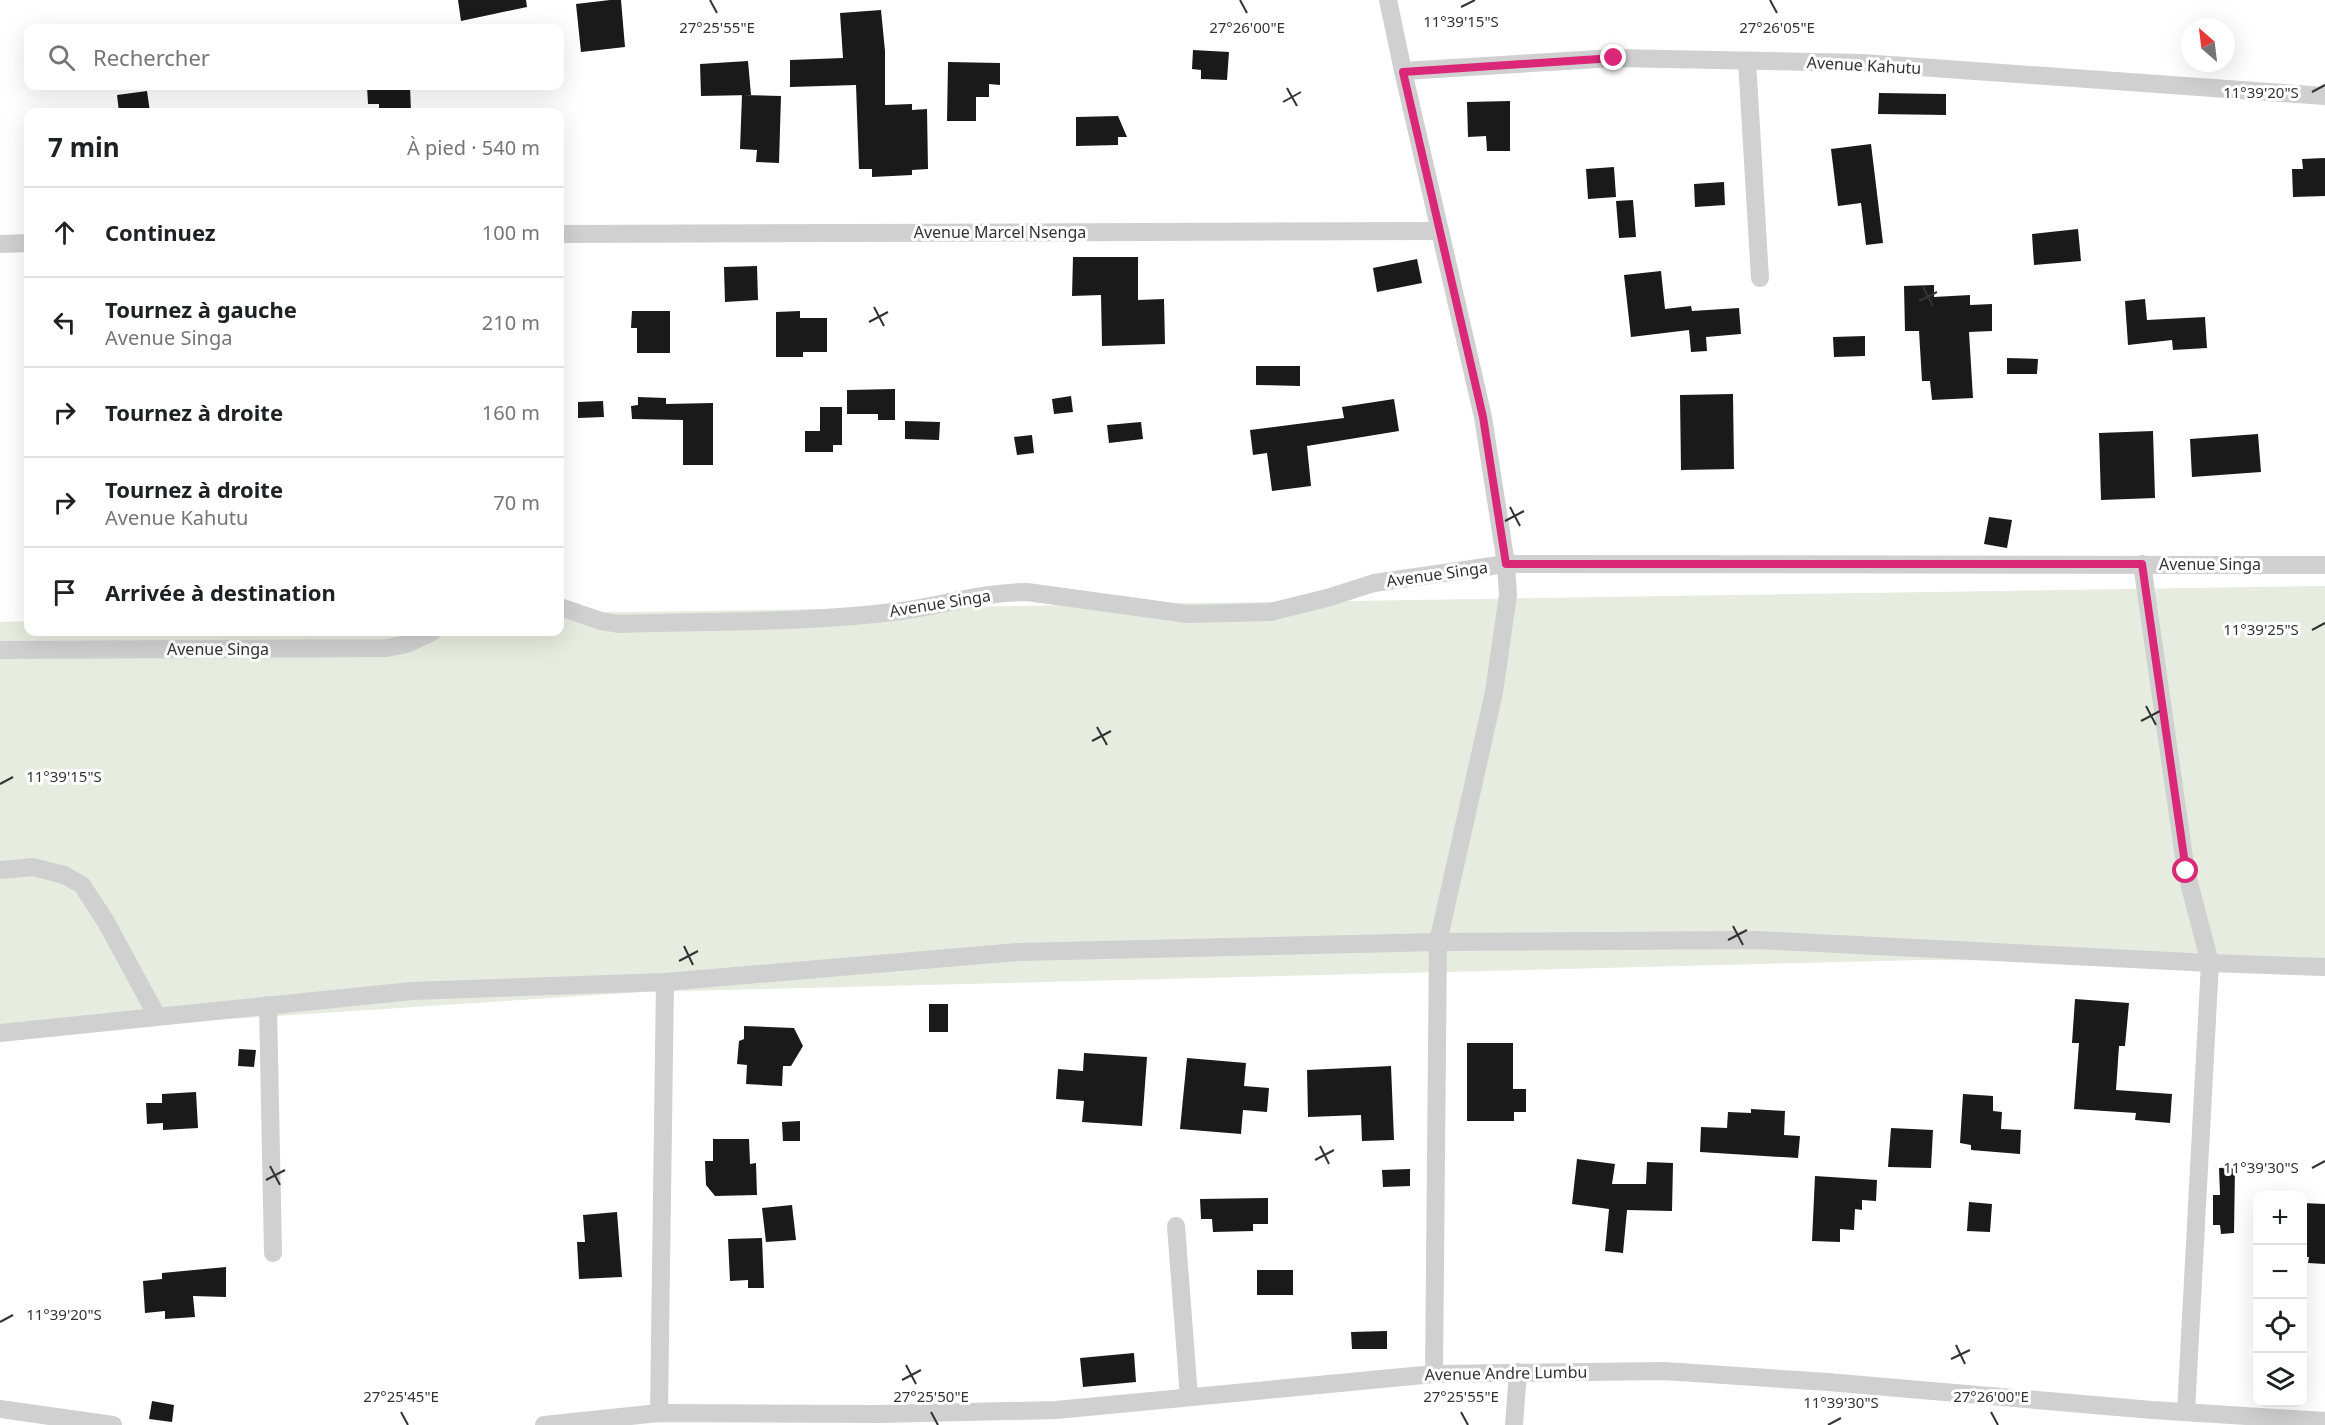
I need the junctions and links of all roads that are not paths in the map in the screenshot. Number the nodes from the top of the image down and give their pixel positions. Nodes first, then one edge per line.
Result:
1 (1388, 0) edge
2 (1747, 61) junction
3 (1403, 72) junction
4 (2325, 96) edge
5 (1440, 231) junction
6 (564, 234) edge
7 (24, 243) edge
8 (0, 244) edge
9 (1760, 278) dead end
10 (1506, 564) junction
11 (2142, 564) junction
12 (2325, 565) edge
13 (564, 608) edge
14 (423, 636) edge
15 (0, 650) edge
16 (0, 870) edge
17 (1438, 942) junction
18 (2210, 963) junction
19 (2325, 967) edge
20 (665, 982) junction
21 (267, 1005) junction
22 (157, 1016) junction
23 (0, 1033) edge
24 (1176, 1226) dead end
25 (273, 1253) dead end
26 (1518, 1372) junction
27 (1434, 1374) junction
28 (1189, 1397) junction
29 (0, 1409) edge
30 (2186, 1411) junction
31 (659, 1413) junction
32 (2152, 1417) edge
33 (2325, 1421) edge
34 (113, 1425) edge
35 (544, 1425) edge
36 (1514, 1425) edge

1 - 3 street
2 - 3 street, Avenue Kahutu
2 - 4 street, Avenue Kahutu
2 - 9 street
3 - 5 street
5 - 6 street, Avenue Marcel Nsenga
5 - 10 street
7 - 8 street
10 - 11 street, Avenue Singa
10 - 13 street, Avenue Singa
10 - 17 street
11 - 12 street, Avenue Singa
11 - 18 street
14 - 15 street, Avenue Singa
16 - 22 street
17 - 18 street
17 - 20 street
17 - 27 street
18 - 19 street
18 - 30 street
20 - 21 street
20 - 31 street
21 - 22 street
21 - 25 street
22 - 23 street
24 - 28 street
26 - 27 street, Avenue Andre Lumbu
26 - 32 street, Avenue Andre Lumbu
26 - 36 street
27 - 28 street, Avenue Andre Lumbu
28 - 31 street, Avenue Andre Lumbu
29 - 34 street
30 - 32 street, Avenue Andre Lumbu
30 - 33 street, Avenue Andre Lumbu
31 - 35 street, Avenue Andre Lumbu

